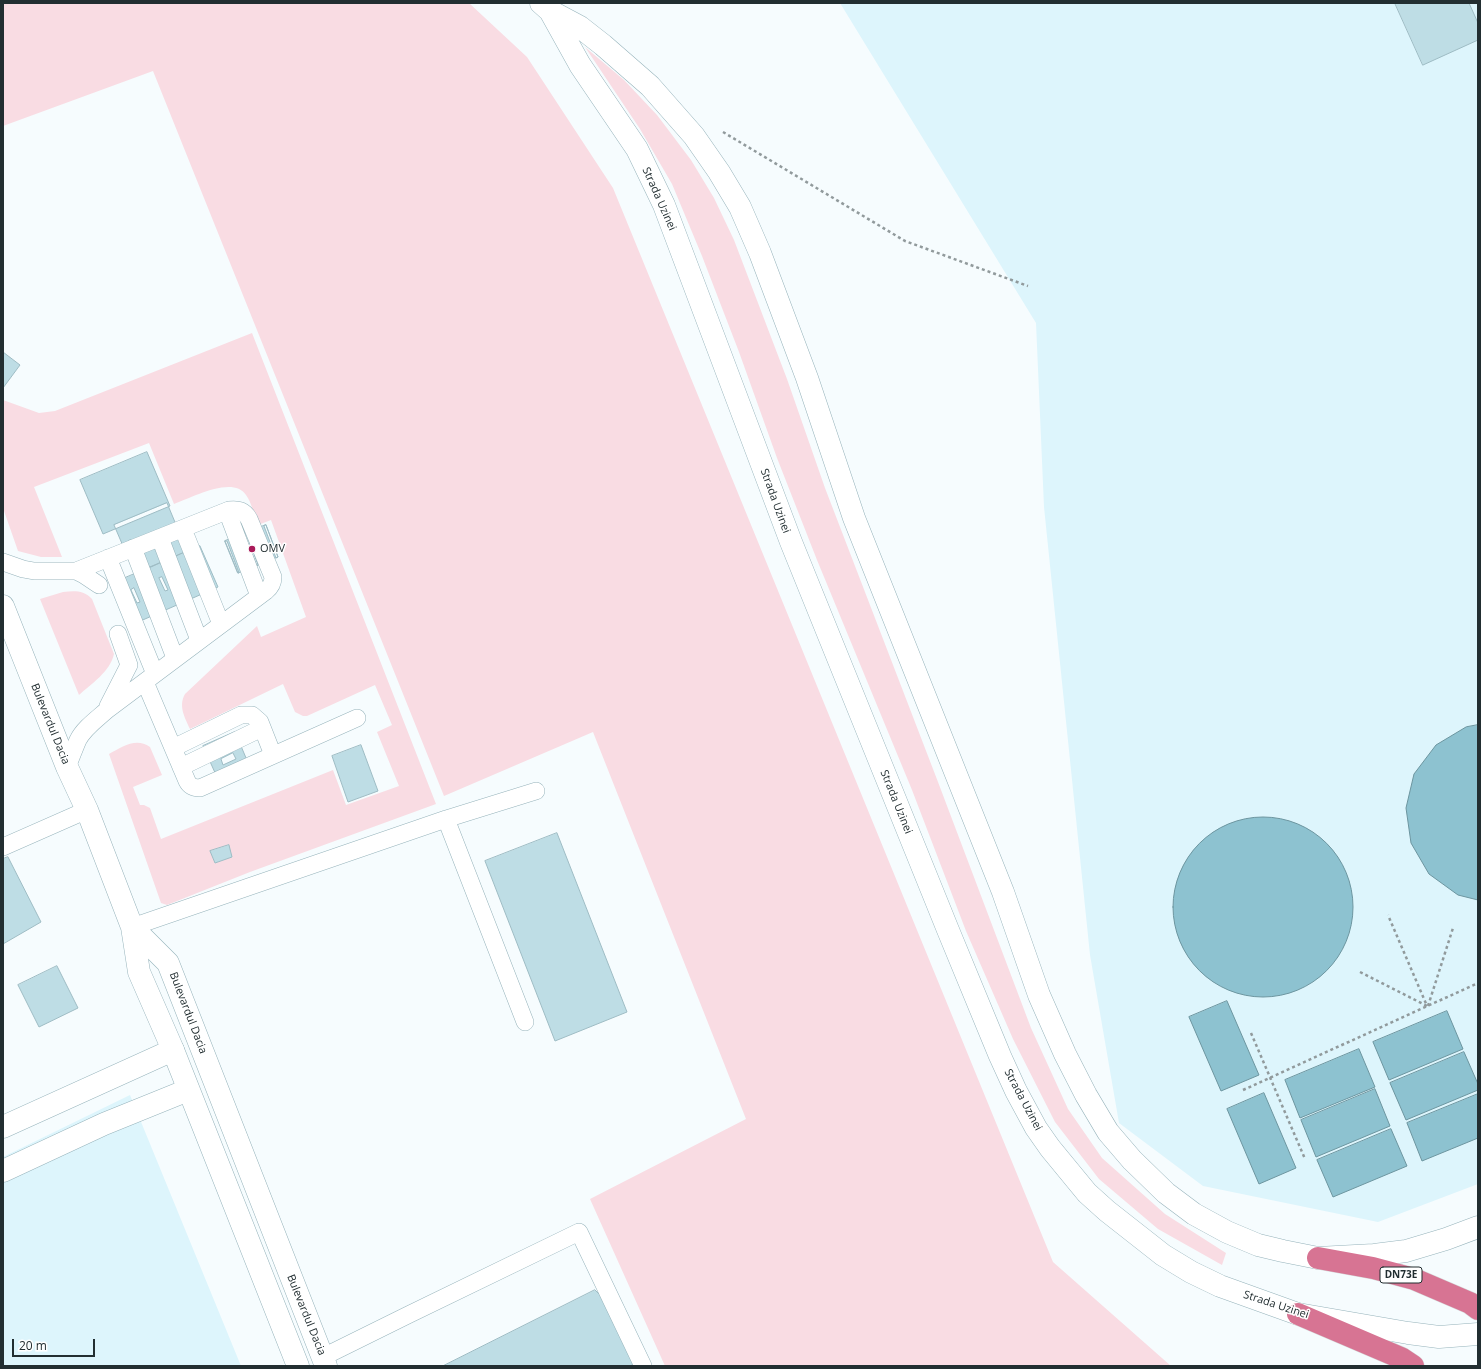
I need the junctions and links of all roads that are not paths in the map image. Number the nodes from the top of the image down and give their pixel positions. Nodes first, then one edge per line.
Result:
1 (546, 7) edge
2 (183, 529) junction
3 (160, 538) junction
4 (133, 548) junction
5 (108, 558) junction
6 (3, 562) edge
7 (76, 571) junction
8 (99, 585) dead end
9 (3, 606) edge
10 (221, 624) junction
11 (118, 634) dead end
12 (200, 640) junction
13 (175, 658) junction
14 (150, 678) junction
15 (107, 710) junction
16 (357, 718) dead end
17 (262, 728) junction
18 (173, 748) junction
19 (274, 755) junction
20 (67, 767) junction
21 (181, 767) junction
22 (536, 790) dead end
23 (87, 810) junction
24 (446, 819) junction
25 (3, 847) edge
26 (132, 926) junction
27 (525, 1022) dead end
28 (172, 1050) junction
29 (188, 1090) junction
30 (3, 1127) edge
31 (3, 1171) edge
32 (1478, 1228) edge
33 (1318, 1258) junction
34 (1478, 1309) edge
35 (1298, 1314) junction
36 (1478, 1334) edge
37 (325, 1362) edge
38 (298, 1366) edge
39 (643, 1366) edge
40 (1413, 1366) edge

1 - 33 street, Strada Uzinei
1 - 35 street, Strada Uzinei
2 - 3 lane
2 - 10 lane
2 - 10 lane
3 - 4 lane
3 - 12 lane
4 - 5 lane
4 - 13 lane
5 - 7 lane
5 - 14 lane
6 - 7 lane
7 - 8 lane
9 - 20 street, Bulevardul Dacia
10 - 12 lane
11 - 15 lane
12 - 13 lane
13 - 14 lane
14 - 15 lane
14 - 18 lane
15 - 20 lane
16 - 19 lane
17 - 18 lane
17 - 19 lane
17 - 21 lane
18 - 21 lane
19 - 21 lane
20 - 23 street, Bulevardul Dacia
22 - 24 lane
23 - 25 lane
23 - 26 street, Bulevardul Dacia
24 - 26 lane
24 - 27 lane
26 - 28 street
26 - 37 street, Bulevardul Dacia
28 - 29 street
28 - 30 street
29 - 31 street
29 - 38 street
32 - 33 street, Strada Uzinei
33 - 34 highway, DN73E
35 - 36 street, Strada Uzinei
35 - 40 highway
37 - 39 lane

